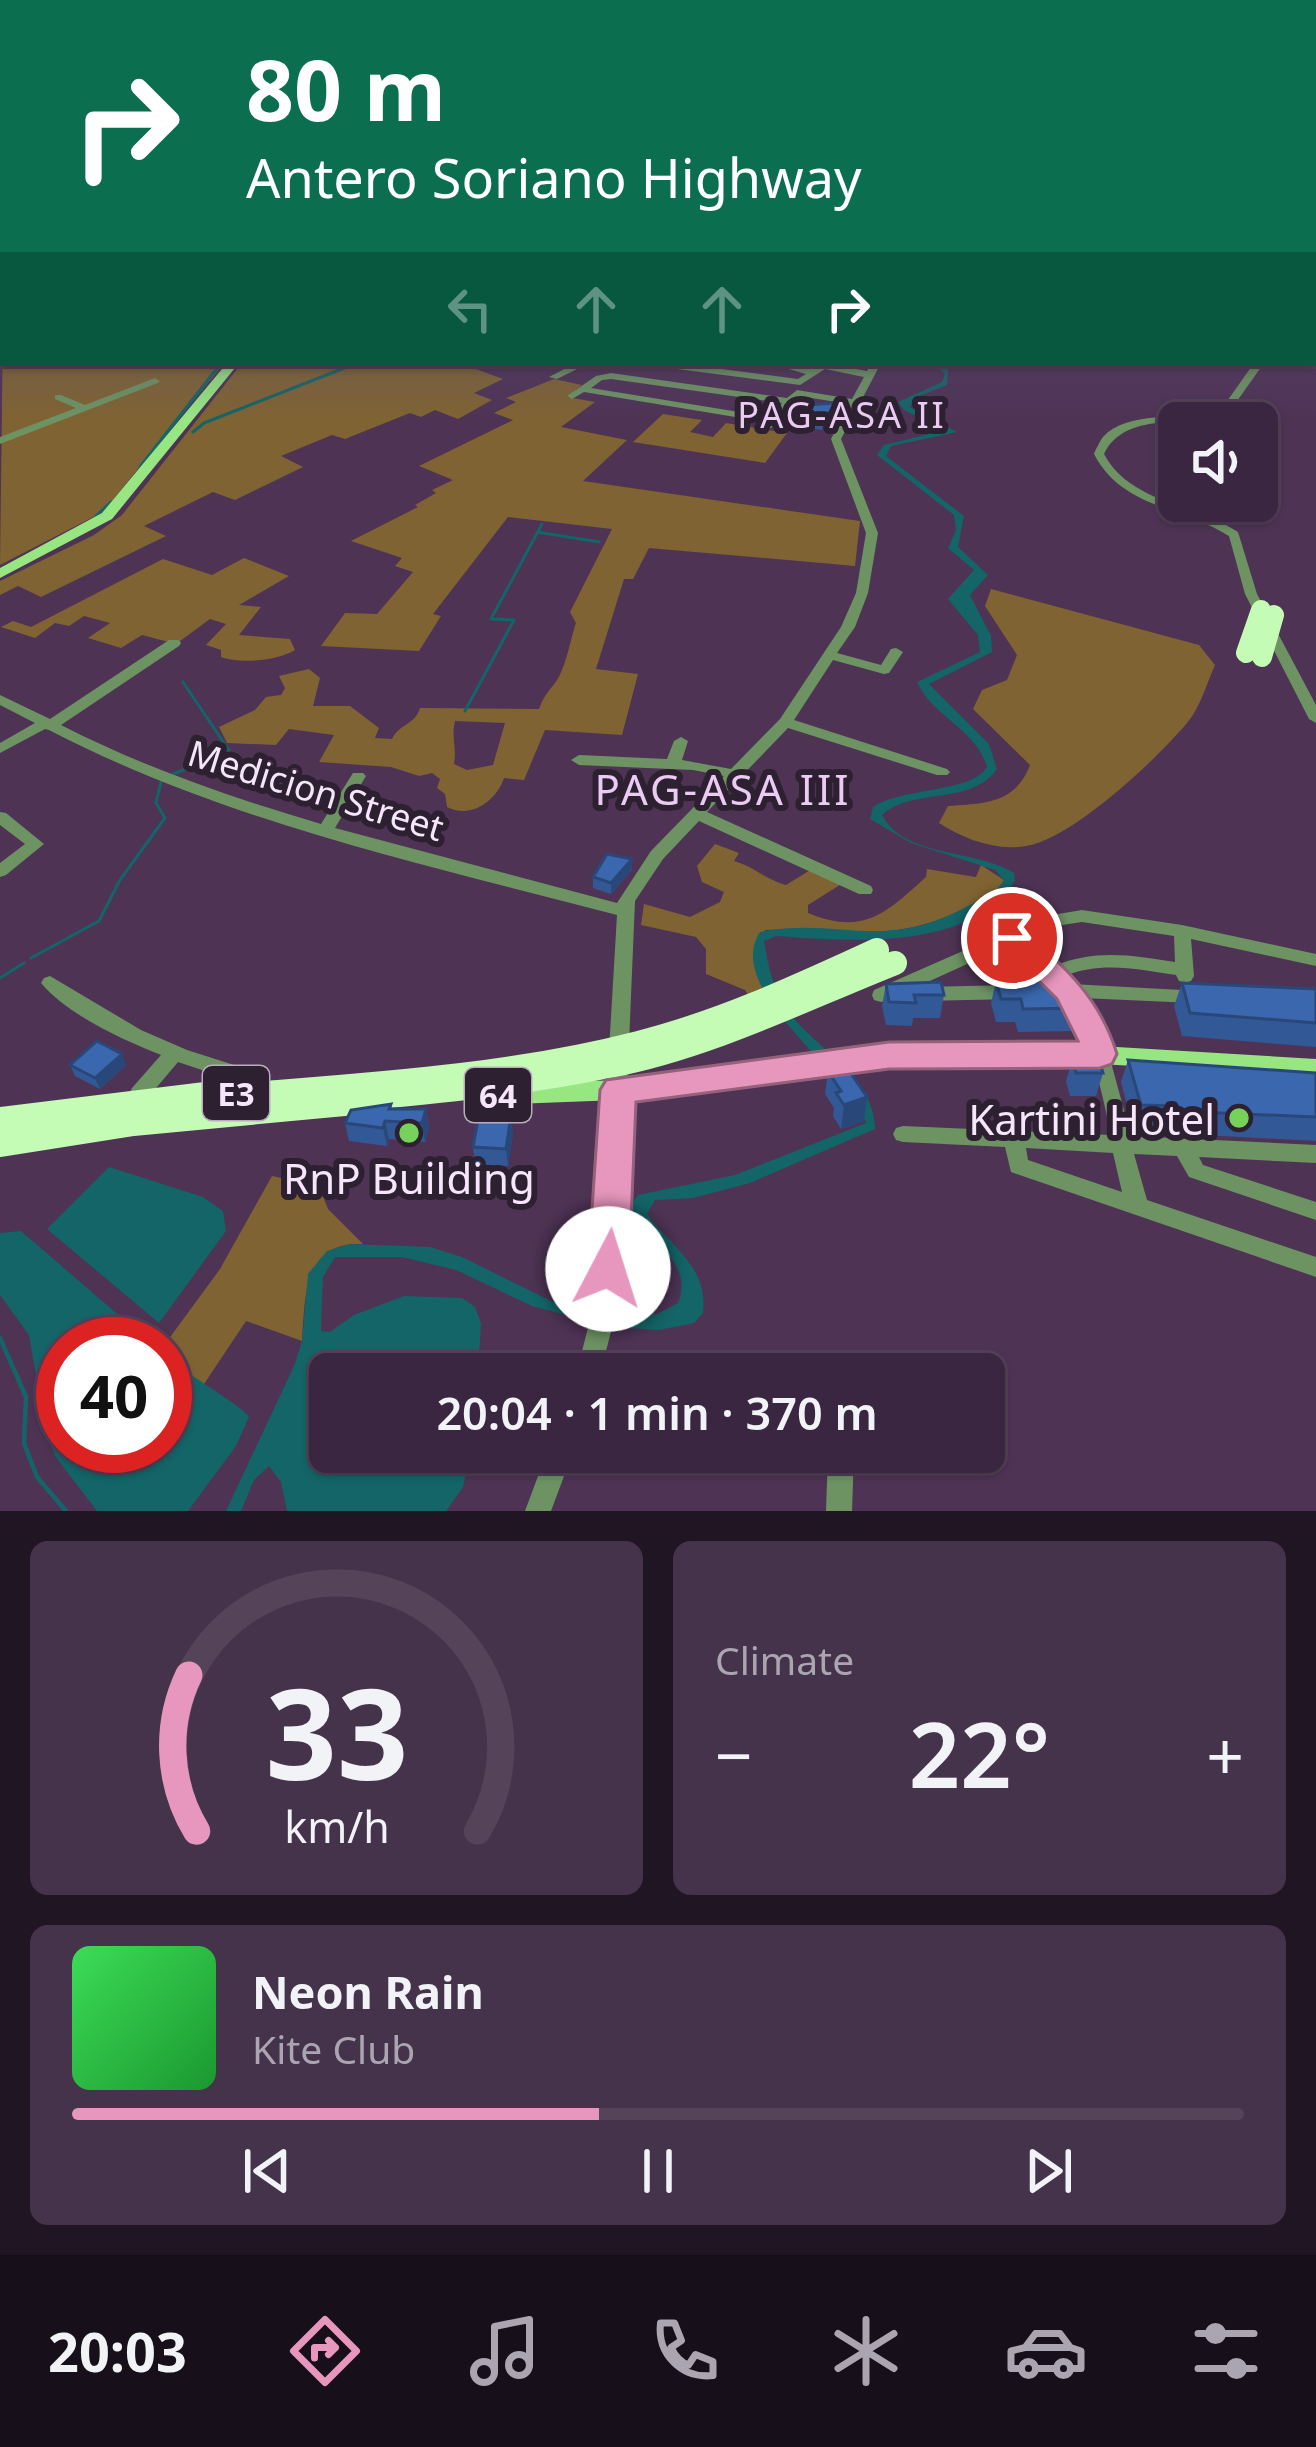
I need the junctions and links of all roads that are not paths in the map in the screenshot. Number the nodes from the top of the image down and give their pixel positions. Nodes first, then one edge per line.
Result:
1 (231, 366) edge
2 (578, 366) edge
3 (682, 366) edge
4 (705, 366) edge
5 (786, 366) edge
6 (819, 366) edge
7 (843, 366) edge
8 (1257, 366) edge
9 (873, 369) edge
10 (719, 370) junction
11 (811, 372) junction
12 (554, 377) dead end
13 (155, 381) dead end
14 (58, 397) dead end
15 (788, 400) junction
16 (853, 402) junction
17 (84, 408) junction
18 (0, 441) edge
19 (0, 574) edge
20 (1268, 612) dead end
21 (174, 643) dead end
22 (896, 652) dead end
23 (1254, 655) dead end
24 (832, 656) junction
25 (0, 699) edge
26 (1316, 719) edge
27 (785, 722) junction
28 (46, 725) junction
29 (681, 740) dead end
30 (0, 749) edge
31 (580, 760) dead end
32 (673, 764) junction
33 (942, 772) dead end
34 (734, 774) junction
35 (358, 776) dead end
36 (697, 814) junction
37 (4, 824) edge
38 (326, 829) junction
39 (0, 871) edge
40 (866, 890) dead end
41 (625, 911) junction
42 (1183, 931) junction
43 (1012, 938) junction
44 (1316, 960) edge
45 (1183, 970) junction
46 (1054, 974) junction
47 (50, 983) dead end
48 (1069, 990) junction
49 (1100, 1054) junction
50 (173, 1055) junction
51 (1316, 1068) edge
52 (214, 1089) junction
53 (618, 1090) junction
54 (139, 1094) junction
55 (377, 1094) junction
56 (0, 1107) edge
57 (0, 1123) edge
58 (903, 1134) dead end
59 (0, 1138) edge
60 (1014, 1138) junction
61 (1122, 1142) junction
62 (1183, 1147) junction
63 (1316, 1154) edge
64 (1138, 1204) junction
65 (1316, 1211) edge
66 (1316, 1267) edge
67 (594, 1353) edge
68 (552, 1473) edge
69 (840, 1473) edge
70 (538, 1511) edge
71 (839, 1511) edge

1 - 19 main road
2 - 12 street
3 - 10 street
4 - 10 street
5 - 11 street
6 - 11 street
7 - 9 street
8 - 26 street
9 - 16 street
10 - 11 street
13 - 17 street
14 - 17 street
15 - 15 street
15 - 16 street
16 - 24 street
17 - 18 street
20 - 23 highway, bridge
21 - 28 street
22 - 24 street
24 - 27 street
25 - 28 street, Medicion Street
27 - 33 street
27 - 34 street
28 - 30 street
28 - 38 street, Medicion Street
29 - 32 street
31 - 32 street
32 - 34 street
34 - 36 street
35 - 38 street
36 - 40 street
36 - 41 street
37 - 39 street
38 - 41 street, Medicion Street
41 - 53 street
42 - 43 street
42 - 44 street
42 - 45 street
43 - 46 street
43 - 48 street
45 - 46 street
45 - 48 street
46 - 48 street
47 - 50 street
48 - 49 street
49 - 51 main road, 64
49 - 53 main road, 64
49 - 61 street
50 - 52 street
50 - 54 street
52 - 54 main road, 64
52 - 55 main road, 64
53 - 55 main road, 64
53 - 67 street
54 - 56 main road, 64
55 - 59 main road, 64
57 - 59 highway, E3, bridge
58 - 60 street
60 - 61 street
60 - 64 street
61 - 62 street
61 - 64 street
62 - 63 street
62 - 65 street
64 - 66 street
68 - 70 street
69 - 71 street

